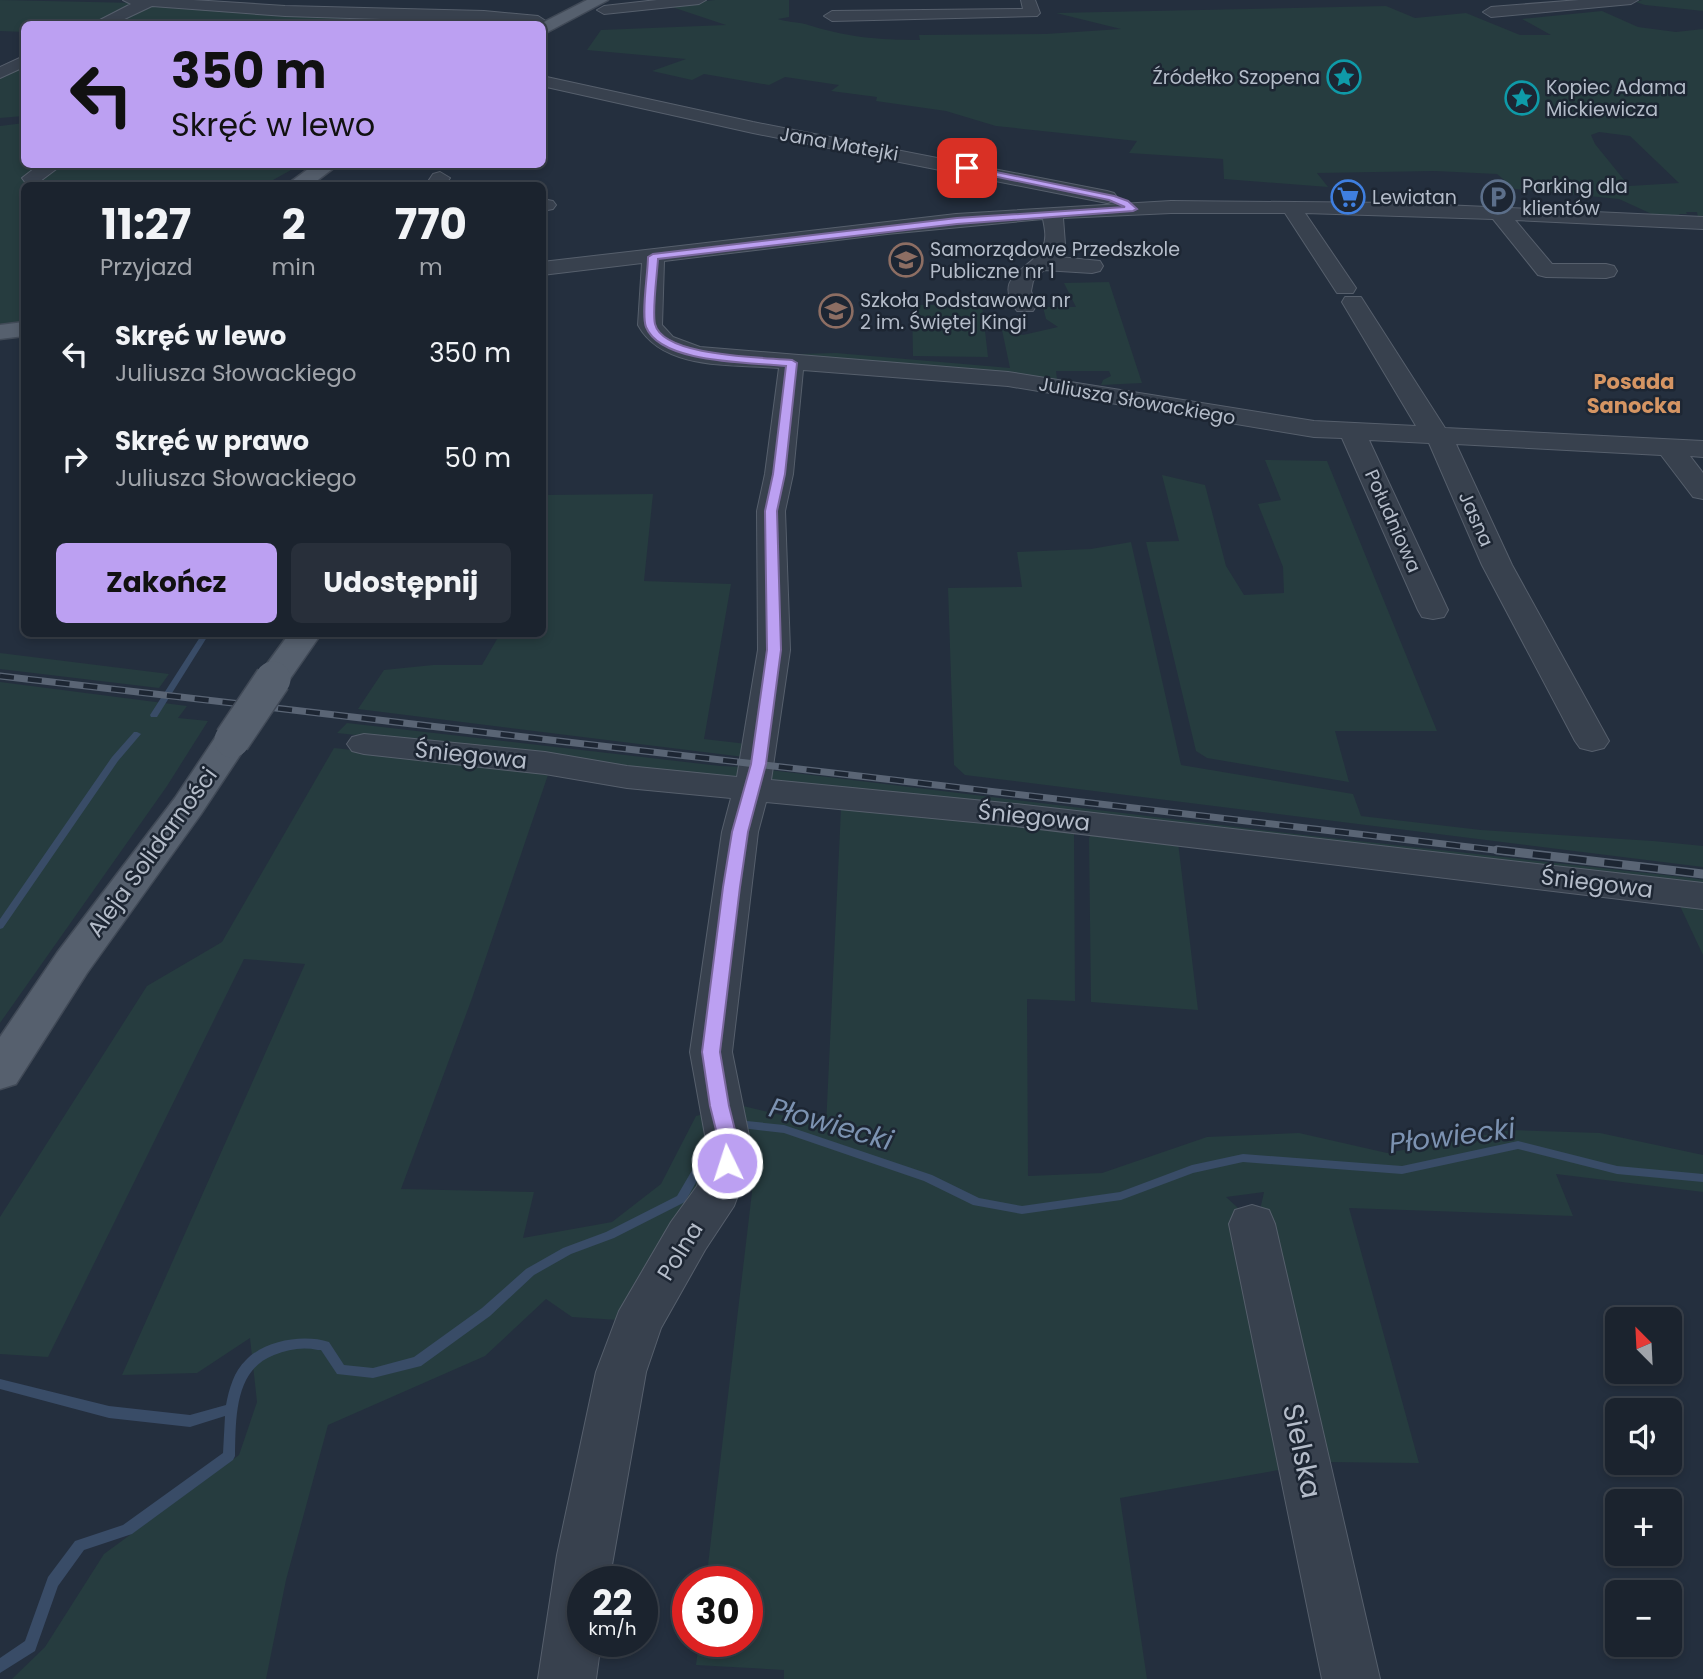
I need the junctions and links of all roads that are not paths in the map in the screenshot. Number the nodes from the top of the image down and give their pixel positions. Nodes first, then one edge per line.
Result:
1 (130, 0) edge
2 (432, 0) edge
3 (583, 0) edge
4 (699, 0) edge
5 (1028, 0) edge
6 (1631, 0) edge
7 (150, 1) edge
8 (602, 5) edge
9 (317, 12) junction
10 (1491, 12) dead end
11 (417, 14) junction
12 (832, 16) dead end
13 (169, 19) dead end
14 (109, 21) edge
15 (250, 21) edge
16 (280, 21) edge
17 (488, 21) edge
18 (546, 22) edge
19 (546, 23) edge
20 (21, 62) edge
21 (2, 70) edge
22 (546, 82) edge
23 (47, 168) edge
24 (323, 168) edge
25 (340, 168) edge
26 (32, 177) dead end
27 (301, 182) edge
28 (318, 182) edge
29 (1292, 208) junction
30 (1133, 209) junction
31 (1052, 213) junction
32 (1499, 213) junction
33 (1703, 223) edge
34 (653, 257) junction
35 (1042, 264) junction
36 (1092, 266) dead end
37 (546, 269) edge
38 (1606, 271) dead end
39 (1025, 306) dead end
40 (21, 329) edge
41 (0, 332) edge
42 (21, 336) edge
43 (0, 339) edge
44 (792, 363) junction
45 (1353, 433) junction
46 (1440, 437) junction
47 (1668, 446) junction
48 (1703, 449) edge
49 (1703, 491) edge
50 (1433, 610) dead end
51 (303, 637) edge
52 (1592, 741) dead end
53 (365, 744) dead end
54 (751, 791) junction
55 (1703, 896) edge
56 (0, 1072) edge
57 (1252, 1224) dead end
58 (567, 1679) edge
59 (1351, 1679) edge

1 - 7 street
2 - 11 street
3 - 18 main road
4 - 8 street
5 - 12 street
6 - 10 street
7 - 9 street
7 - 14 street
8 - 19 main road
9 - 11 street
9 - 16 street
11 - 17 street
13 - 15 street
20 - 21 street
22 - 30 street, Jana Matejki
23 - 26 street
24 - 27 main road
25 - 28 main road
29 - 30 street
29 - 32 street
29 - 46 street, Jasna
30 - 31 street
31 - 34 street
31 - 35 street
32 - 33 street
32 - 38 street
34 - 37 street
34 - 44 street, Juliusza Słowackiego
35 - 36 street
35 - 39 street
40 - 41 main road
42 - 43 main road
44 - 45 street, Juliusza Słowackiego
44 - 54 street, Polna
45 - 46 street, Juliusza Słowackiego
45 - 50 street, Południowa
46 - 47 street, Juliusza Słowackiego
46 - 52 street, Jasna
47 - 48 street, Juliusza Słowackiego
47 - 49 street
51 - 56 main road, Aleja Solidarności, bridge
53 - 54 street, Śniegowa
54 - 55 street, Śniegowa
54 - 58 street, Polna
57 - 59 street, Sielska

